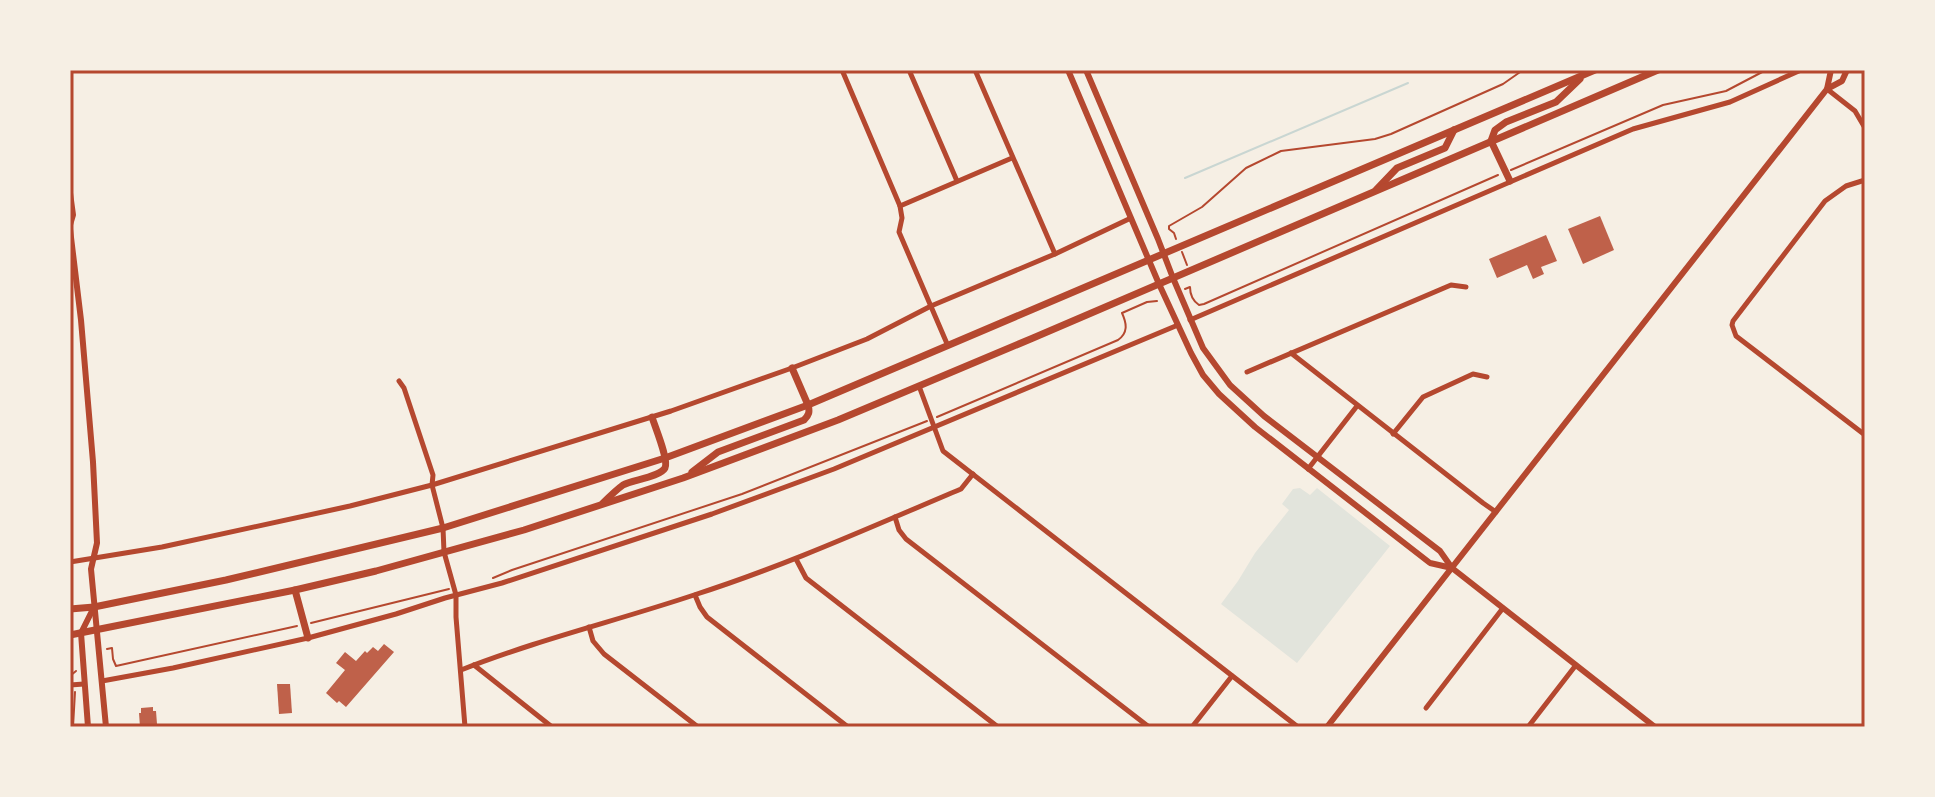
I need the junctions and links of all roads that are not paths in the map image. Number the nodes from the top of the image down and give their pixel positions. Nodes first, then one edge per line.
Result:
1 (842, 70) edge
2 (909, 70) edge
3 (975, 70) edge
4 (1068, 70) edge
5 (1086, 70) edge
6 (1595, 70) edge
7 (1658, 70) edge
8 (1801, 70) edge
9 (1831, 70) edge
10 (1847, 70) edge
11 (1584, 74) junction
12 (1827, 89) junction
13 (1865, 128) edge
14 (1454, 130) junction
15 (1491, 141) junction
16 (1012, 158) junction
17 (1865, 180) edge
18 (957, 181) junction
19 (1510, 181) junction
20 (70, 193) edge
21 (1372, 194) junction
22 (900, 206) junction
23 (1131, 218) junction
24 (70, 227) edge
25 (1055, 254) junction
26 (1165, 255) junction
27 (1150, 261) junction
28 (1173, 278) junction
29 (1159, 284) junction
30 (1466, 287) dead end
31 (931, 306) junction
32 (1190, 320) junction
33 (1178, 325) junction
34 (948, 346) junction
35 (1291, 353) junction
36 (792, 368) junction
37 (1247, 372) dead end
38 (1487, 377) dead end
39 (399, 381) dead end
40 (919, 386) junction
41 (808, 405) junction
42 (1357, 406) junction
43 (652, 417) junction
44 (933, 428) junction
45 (1393, 434) junction
46 (1865, 435) edge
47 (1318, 457) junction
48 (665, 458) junction
49 (1308, 469) junction
50 (973, 474) junction
51 (683, 478) junction
52 (432, 485) junction
53 (599, 506) junction
54 (1496, 512) junction
55 (895, 517) junction
56 (443, 528) junction
57 (444, 552) junction
58 (94, 558) junction
59 (796, 559) junction
60 (70, 562) edge
61 (1452, 568) junction
62 (295, 590) junction
63 (456, 595) junction
64 (695, 595) junction
65 (94, 607) junction
66 (1503, 608) junction
67 (70, 609) edge
68 (589, 627) junction
69 (97, 630) junction
70 (81, 633) junction
71 (70, 635) edge
72 (308, 638) junction
73 (474, 665) junction
74 (1576, 665) junction
75 (461, 670) junction
76 (1232, 676) junction
77 (102, 681) junction
78 (84, 684) junction
79 (73, 685) edge
80 (1426, 708) dead end
81 (1646, 724) edge
82 (88, 727) edge
83 (106, 727) edge
84 (465, 727) edge
85 (552, 727) edge
86 (698, 727) edge
87 (848, 727) edge
88 (998, 727) edge
89 (1149, 727) edge
90 (1192, 727) edge
91 (1298, 727) edge
92 (1327, 727) edge
93 (1528, 727) edge
94 (1655, 727) edge

1 - 22 street
2 - 18 street
3 - 16 street
4 - 23 street
5 - 26 street
6 - 11 main road
7 - 15 main road
8 - 19 street
9 - 12 street
10 - 12 street
11 - 14 main road
11 - 15 main road
12 - 13 street
12 - 54 street
14 - 21 main road
14 - 26 main road
15 - 19 main road
15 - 21 main road
16 - 18 street
16 - 25 street
17 - 46 street
18 - 22 street
19 - 32 street
20 - 24 street
21 - 28 main road
22 - 31 street
23 - 25 street
23 - 27 street
24 - 58 street
25 - 31 street
26 - 27 main road
26 - 28 street
27 - 29 street
27 - 34 main road
28 - 29 main road
28 - 32 street
29 - 33 street
29 - 40 main road
30 - 35 street
31 - 34 street
31 - 36 street
32 - 47 street
33 - 44 street
33 - 49 street
34 - 41 main road
35 - 37 street
35 - 42 street
36 - 41 main road
36 - 43 street
38 - 45 street
39 - 52 street
40 - 44 street
40 - 51 main road
41 - 48 main road
41 - 51 main road
42 - 45 street
42 - 47 street
43 - 48 main road
43 - 52 street
44 - 50 street
44 - 63 street
45 - 54 street
47 - 49 street
47 - 61 street
48 - 53 main road
48 - 56 main road
49 - 61 street
50 - 55 street
50 - 76 street
51 - 53 main road
52 - 56 street
52 - 58 street
53 - 57 main road
54 - 61 street
55 - 59 street
55 - 89 street
56 - 57 street
56 - 65 main road
57 - 62 main road
57 - 63 street
58 - 60 street
58 - 65 street
59 - 64 street
59 - 88 street
61 - 66 street
61 - 92 street
62 - 69 main road
62 - 72 main road
63 - 72 street
63 - 75 street
64 - 68 street
64 - 87 street
65 - 67 main road
65 - 69 street
65 - 70 street
66 - 74 street
66 - 80 street
68 - 73 street
68 - 86 street
69 - 70 main road
69 - 77 street
70 - 71 main road
70 - 78 street
72 - 77 street
73 - 75 street
73 - 85 street
74 - 81 street
74 - 93 street
75 - 84 street
76 - 90 street
76 - 91 street
77 - 83 street
78 - 79 street
78 - 82 street
81 - 94 street

